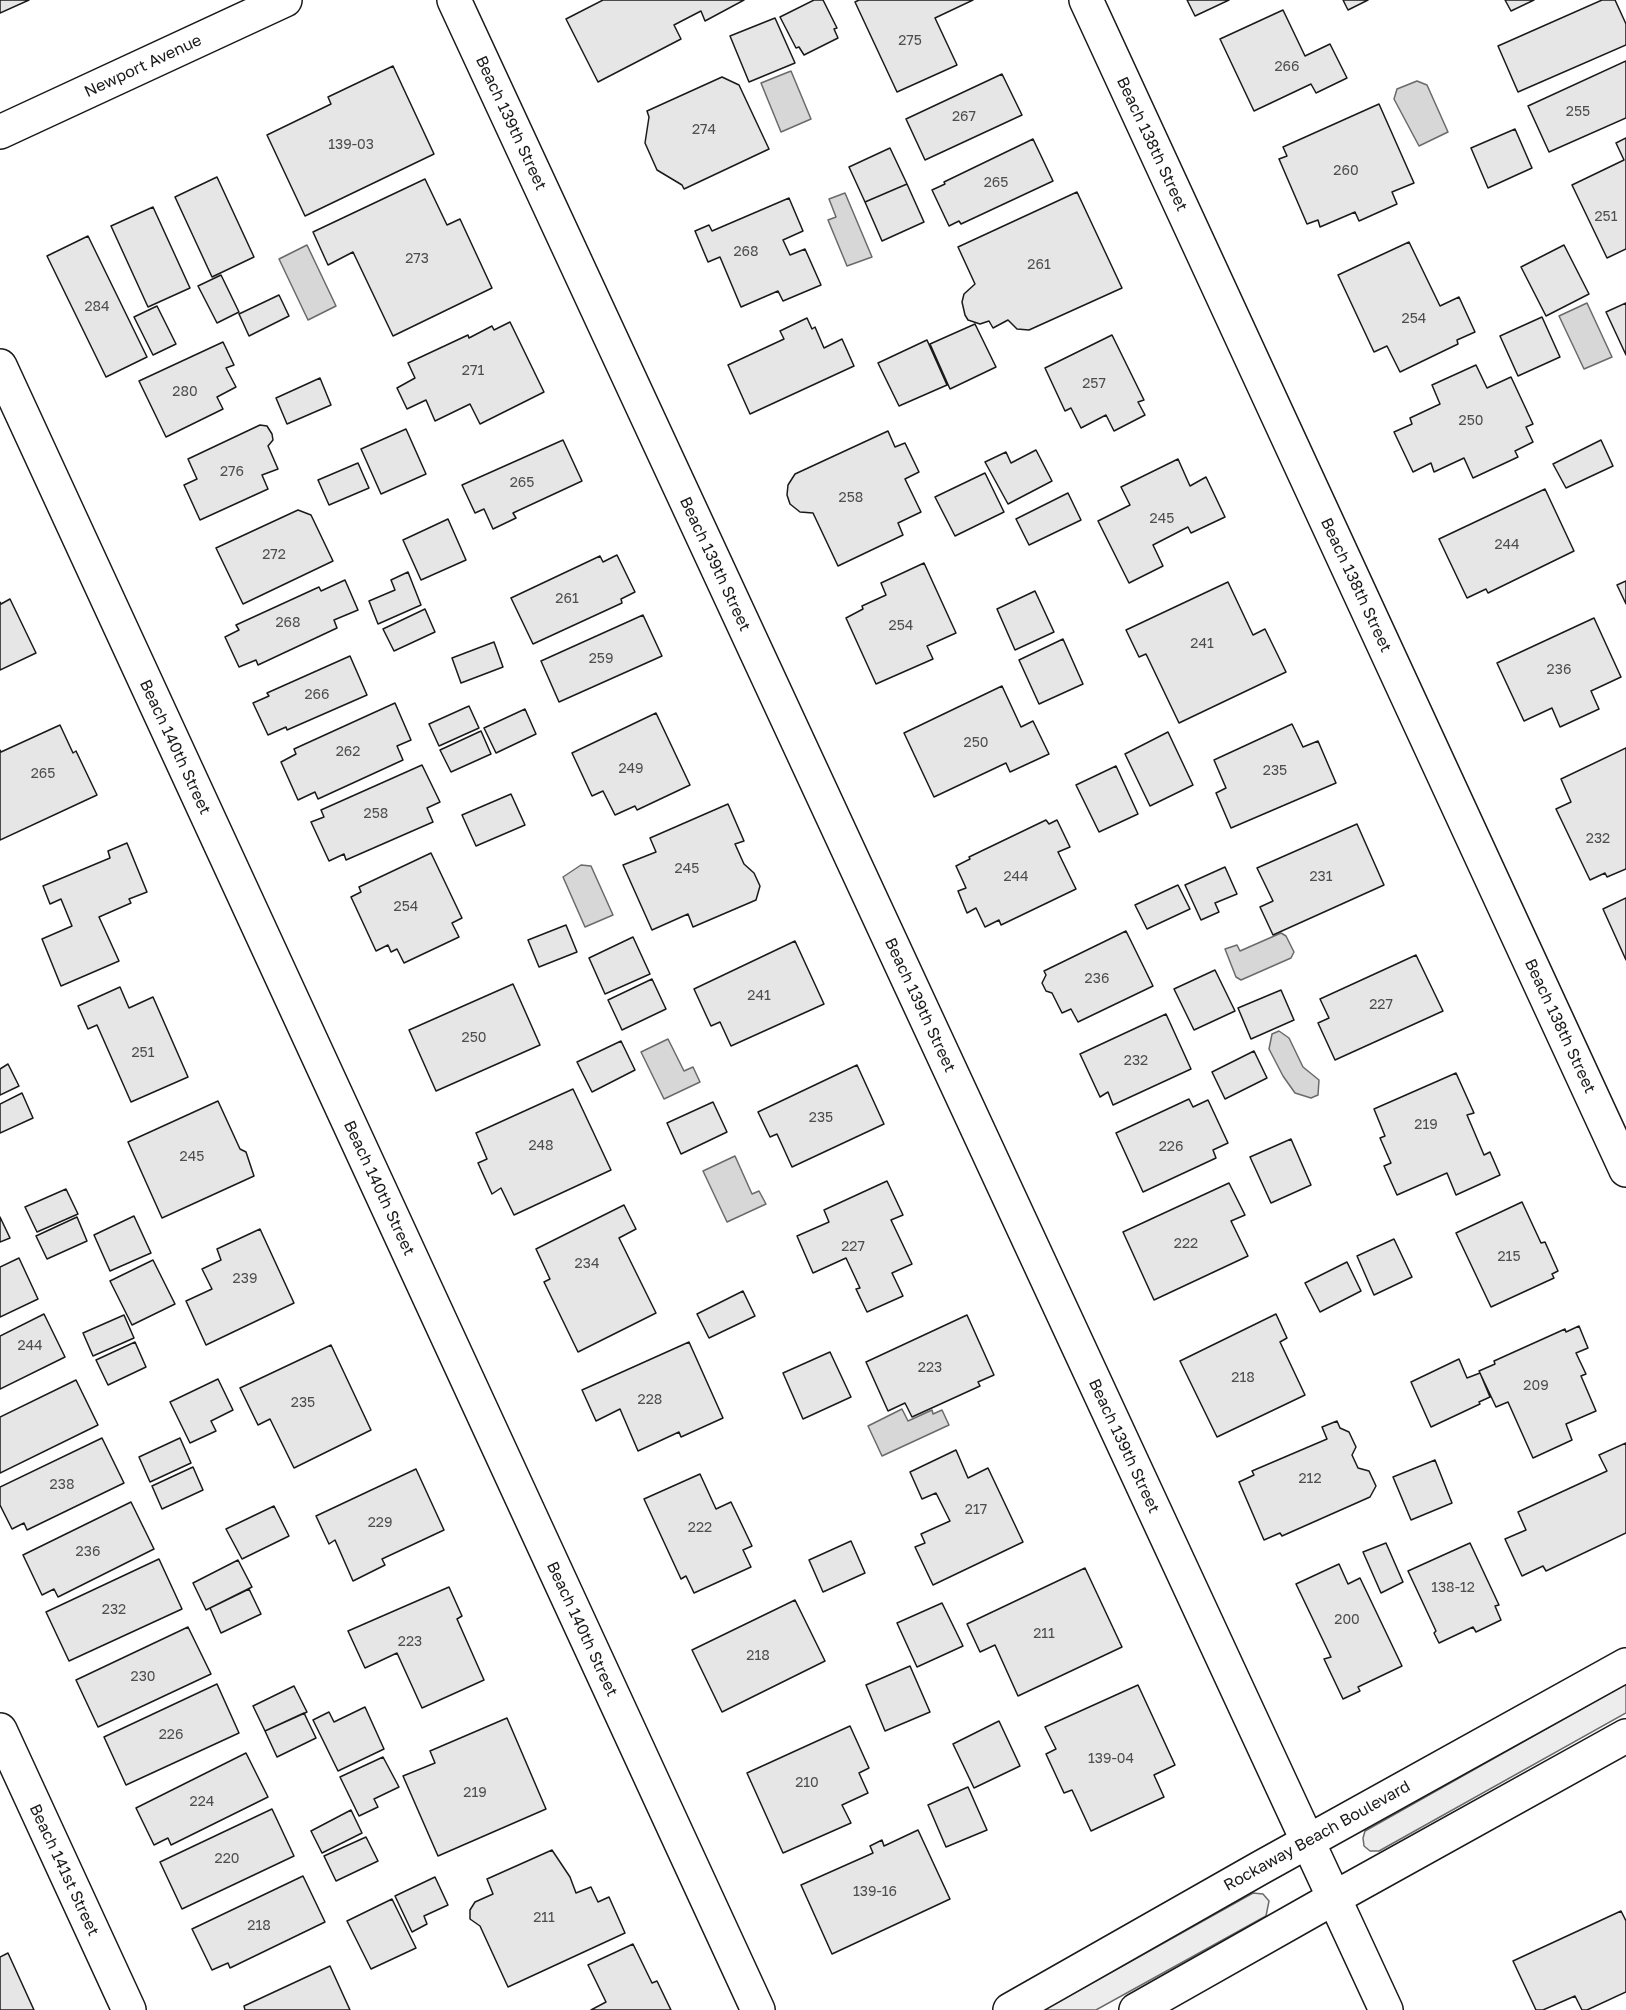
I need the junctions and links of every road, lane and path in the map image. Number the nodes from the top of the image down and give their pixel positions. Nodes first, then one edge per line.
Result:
1 (285, 0) edge
2 (454, 0) edge
3 (1086, 0) edge
4 (0, 132) edge
5 (0, 366) edge
6 (1626, 1170) edge
7 (1626, 1665) edge
8 (0, 1730) edge
9 (1626, 1736) edge
10 (1307, 1842) junction
11 (1334, 1898) junction
12 (129, 2010) edge
13 (758, 2010) edge
14 (1010, 2010) edge
15 (1136, 2010) edge
16 (1386, 2010) edge

1 - 4 street, Newport Avenue
2 - 10 street, Beach 139th Street
3 - 6 street, Beach 138th Street
5 - 13 street, Beach 140th Street
7 - 10 street, Rockaway Beach Boulevard
8 - 12 street, Beach 141st Street
9 - 11 street
10 - 11 street, Beach 139th Street
10 - 14 street, Rockaway Beach Boulevard
11 - 15 street
11 - 16 street, Beach 139th Street

